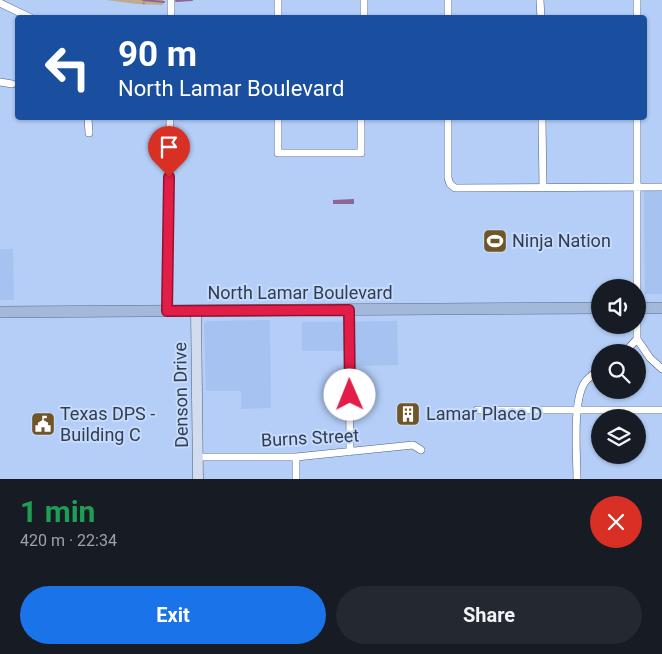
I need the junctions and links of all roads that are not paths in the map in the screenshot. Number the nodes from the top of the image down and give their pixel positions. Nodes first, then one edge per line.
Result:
1 (171, 0) edge
2 (278, 0) edge
3 (364, 0) edge
4 (448, 0) edge
5 (540, 0) edge
6 (637, 0) edge
7 (0, 3) edge
8 (25, 15) edge
9 (171, 15) edge
10 (278, 15) edge
11 (364, 15) edge
12 (448, 15) edge
13 (541, 15) edge
14 (637, 15) edge
15 (0, 82) edge
16 (12, 84) dead end
17 (88, 120) edge
18 (170, 120) edge
19 (278, 120) edge
20 (361, 120) edge
21 (448, 120) edge
22 (542, 120) edge
23 (637, 120) edge
24 (89, 133) dead end
25 (637, 187) junction
26 (662, 187) edge
27 (543, 188) junction
28 (638, 279) edge
29 (591, 308) edge
30 (646, 308) edge
31 (662, 308) edge
32 (349, 310) junction
33 (167, 311) junction
34 (196, 311) junction
35 (0, 312) edge
36 (637, 334) edge
37 (637, 339) junction
38 (632, 344) edge
39 (662, 369) edge
40 (591, 377) edge
41 (477, 410) dead end
42 (577, 410) junction
43 (662, 410) edge
44 (421, 450) dead end
45 (350, 452) junction
46 (198, 457) junction
47 (296, 457) junction
48 (198, 479) edge
49 (296, 479) edge
50 (577, 479) edge

1 - 9 street
2 - 10 street
3 - 11 street
4 - 12 street
5 - 13 street
6 - 14 street
7 - 8 street
15 - 16 street
17 - 24 street
18 - 33 street
19 - 20 street
21 - 27 street
22 - 27 street
23 - 25 street
25 - 26 street
25 - 27 street
25 - 28 street
29 - 32 main road, North Lamar Boulevard
30 - 31 main road
32 - 34 main road, North Lamar Boulevard
32 - 45 street
33 - 34 main road, North Lamar Boulevard
33 - 35 main road, North Lamar Boulevard
34 - 46 street, Denson Drive
36 - 37 street
37 - 38 street
37 - 39 street
40 - 42 street
41 - 42 street
42 - 43 street
42 - 50 street
44 - 45 street, Burns Street
45 - 47 street, Burns Street
46 - 47 street, Burns Street
46 - 48 street, Denson Drive
47 - 49 street

